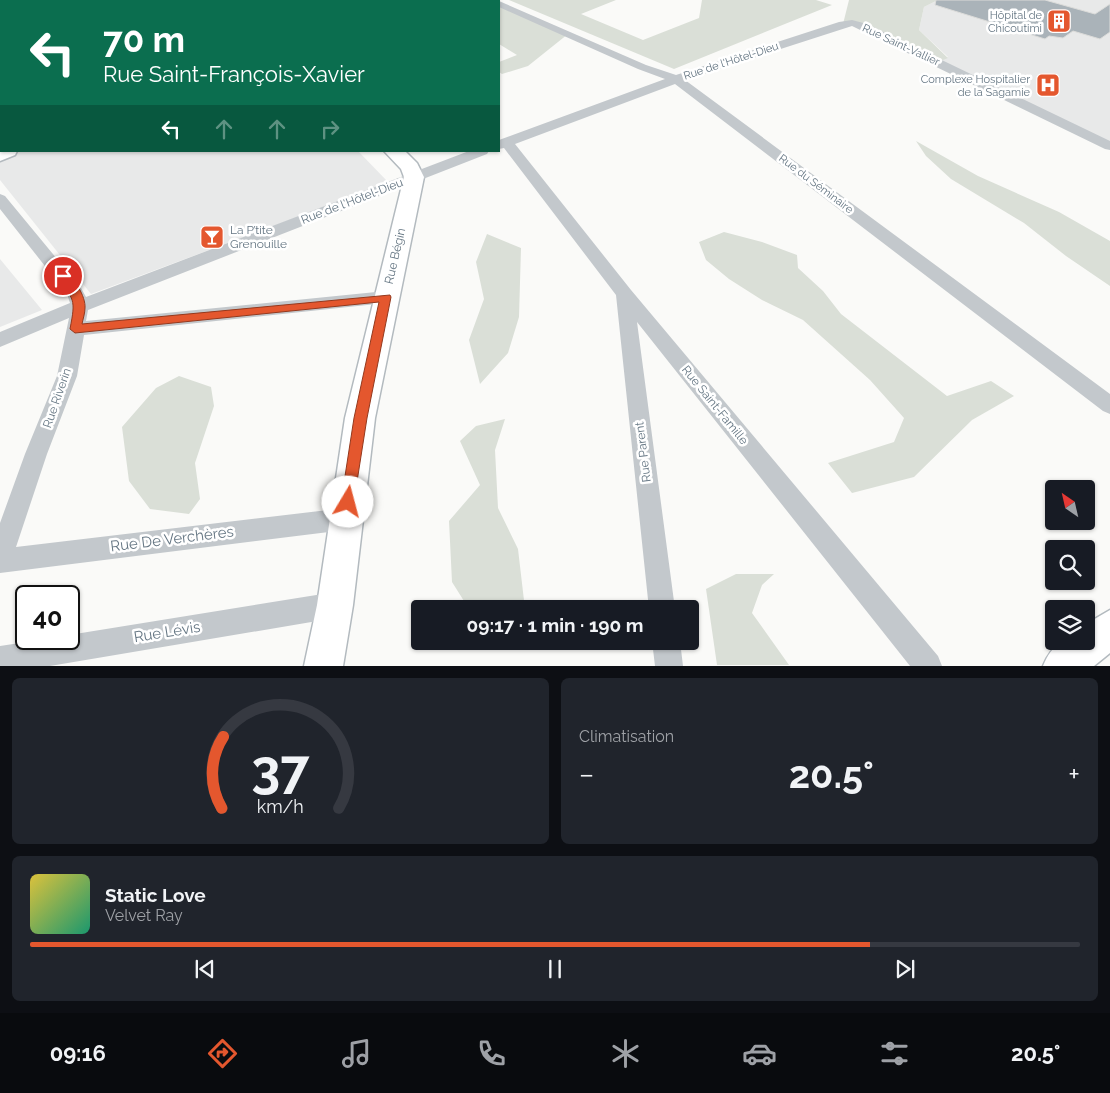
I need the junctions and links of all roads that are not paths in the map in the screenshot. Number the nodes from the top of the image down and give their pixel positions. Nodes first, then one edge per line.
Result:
1 (500, 4) edge
2 (852, 23) joint
3 (676, 79) junction
4 (503, 144) edge
5 (1110, 146) edge
6 (394, 152) edge
7 (479, 152) edge
8 (414, 177) junction
9 (0, 199) edge
10 (625, 294) junction
11 (386, 297) junction
12 (80, 306) junction
13 (75, 329) junction
14 (0, 340) edge
15 (1110, 405) edge
16 (345, 519) junction
17 (0, 559) edge
18 (661, 600) edge
19 (335, 605) junction
20 (1110, 630) edge
21 (667, 650) edge
22 (0, 660) edge
23 (323, 666) edge
24 (669, 666) edge
25 (928, 666) edge
26 (1062, 666) edge

1 - 3 street, Rue du Séminaire
2 - 3 street, Rue de l'Hôtel-Dieu
2 - 5 street, Rue Saint-Vallier
3 - 4 street, Rue de l'Hôtel-Dieu
3 - 15 street, Rue du Séminaire
4 - 10 street, Rue Saint-Famille
6 - 8 street
7 - 8 street, Rue de l'Hôtel-Dieu
8 - 11 street, Rue Bégin
8 - 12 street, Rue de l'Hôtel-Dieu
9 - 12 street
10 - 18 street, Rue Parent
10 - 25 street, Rue Saint-Famille
11 - 13 street
11 - 16 street, Rue Bégin
12 - 13 street, Rue Riverin
12 - 14 street, Rue de l'Hôtel-Dieu
13 - 17 street, Rue Riverin
16 - 17 street, Rue De Verchères
16 - 19 street, Rue Bégin
19 - 22 street, Rue Lévis
19 - 23 street, Rue Bégin
20 - 26 street
21 - 24 street

